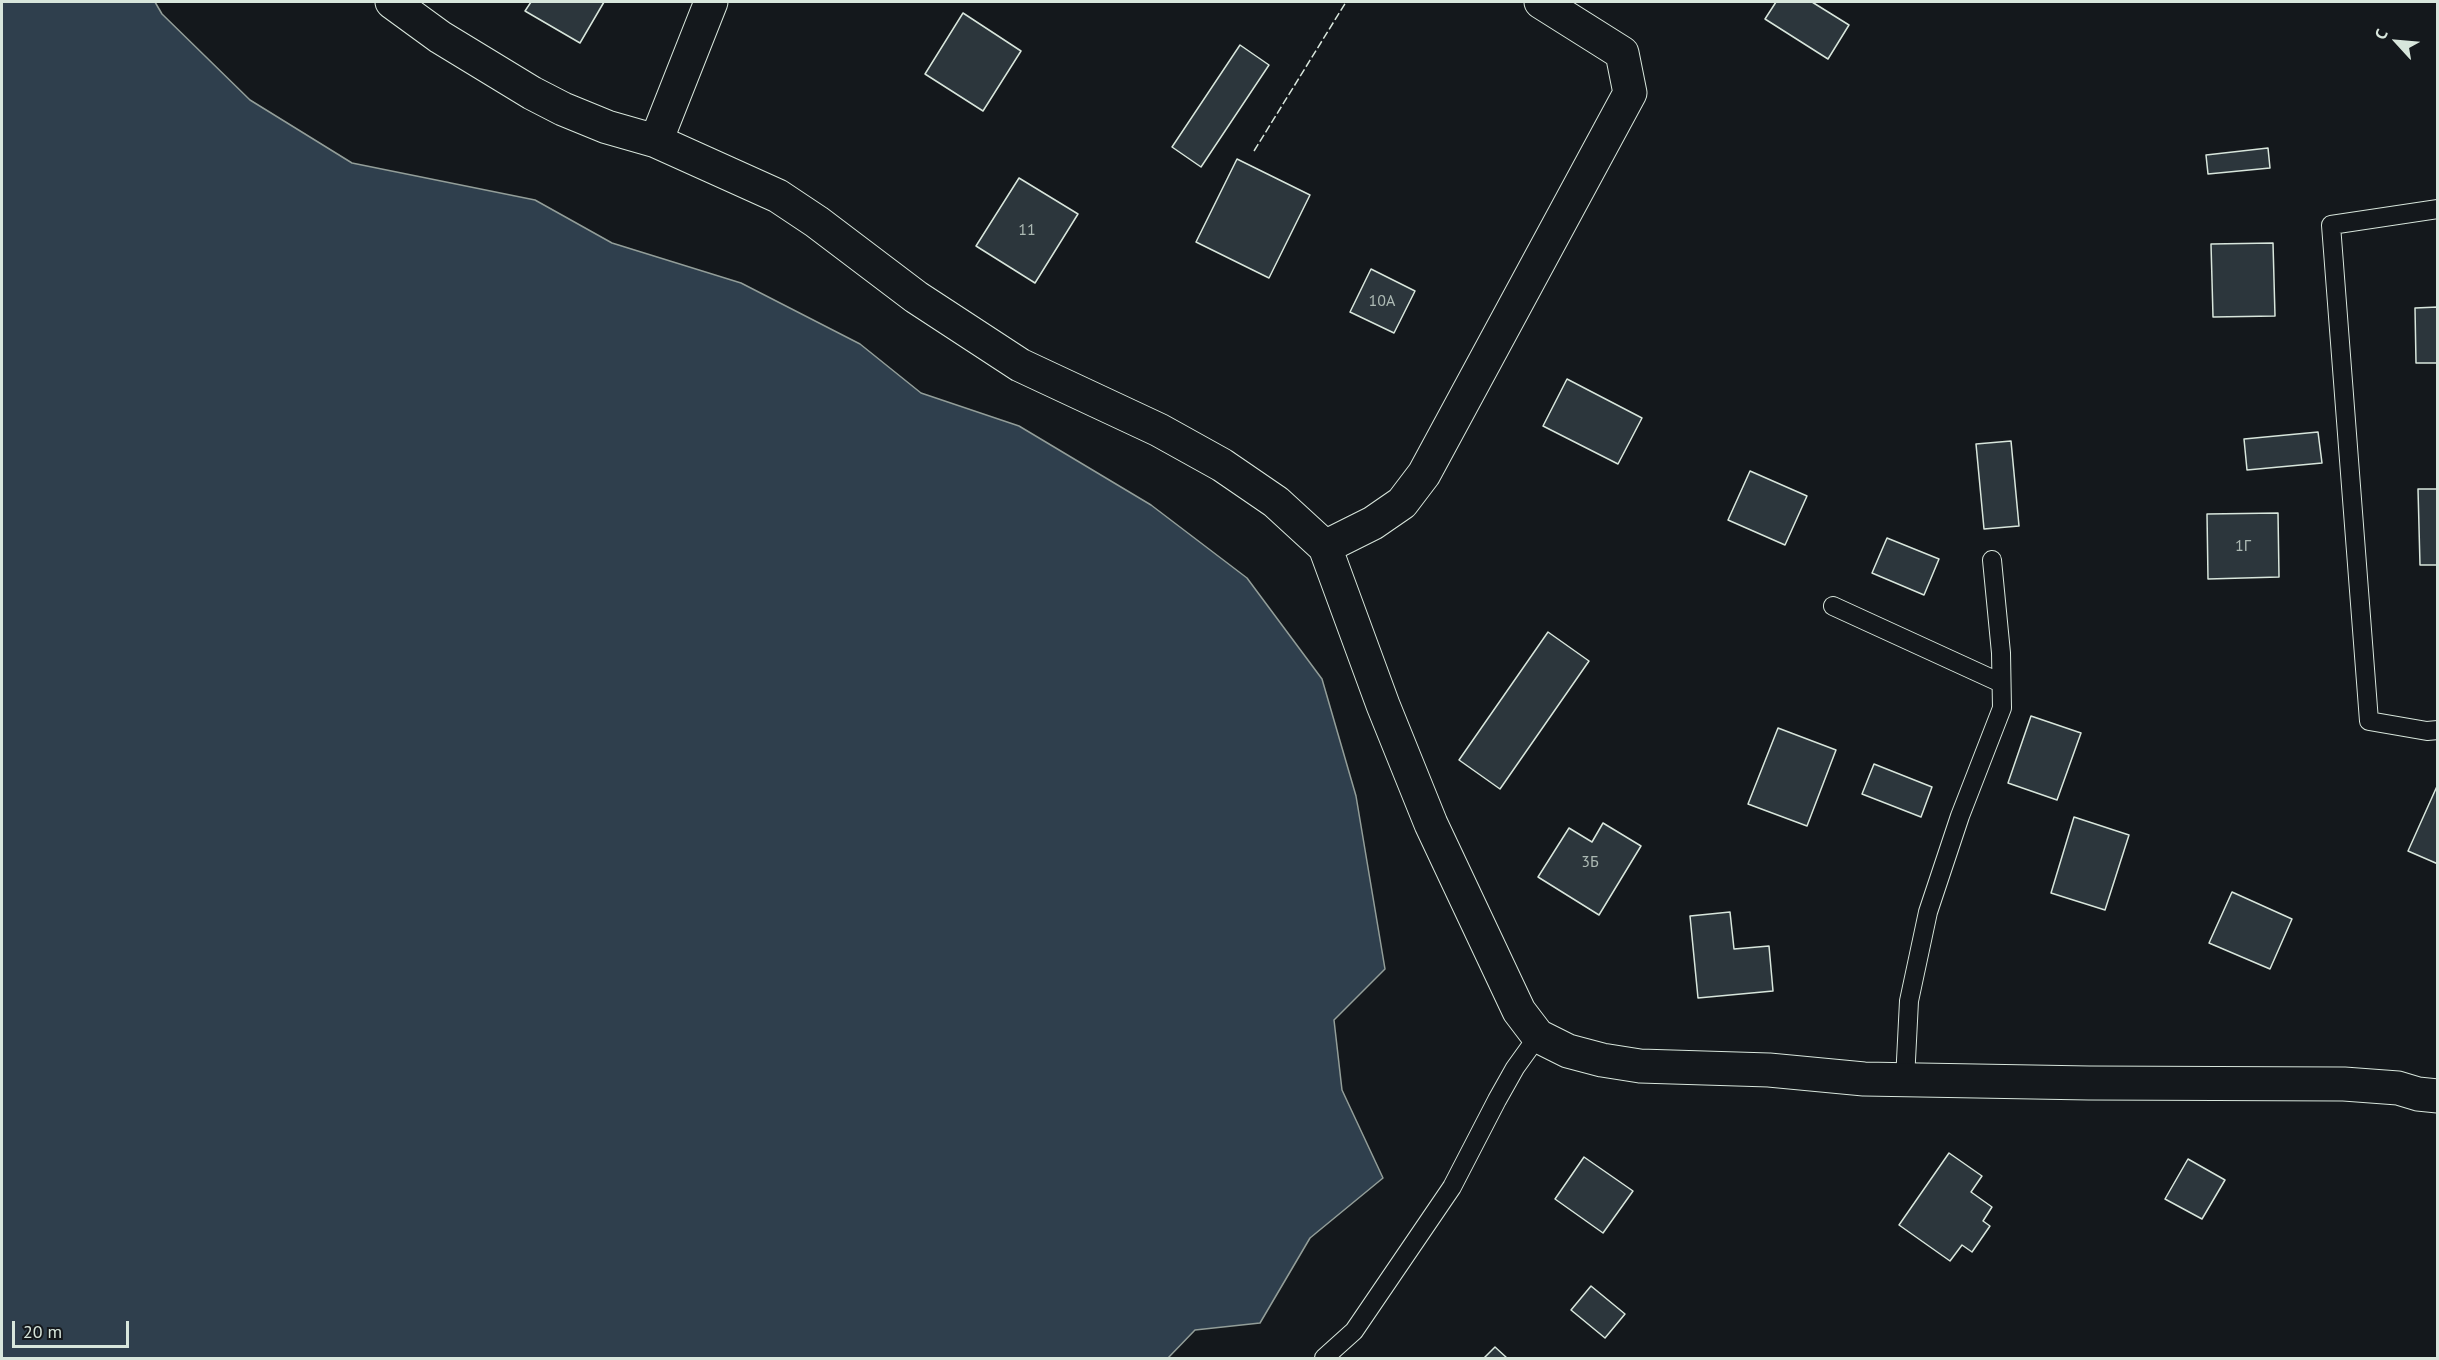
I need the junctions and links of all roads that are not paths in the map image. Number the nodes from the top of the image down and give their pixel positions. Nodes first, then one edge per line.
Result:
1 (392, 2) edge
2 (711, 2) edge
3 (1541, 2) edge
4 (656, 141) junction
5 (2438, 209) edge
6 (1325, 547) junction
7 (1992, 560) dead end
8 (1833, 606) dead end
9 (2001, 682) junction
10 (2438, 730) edge
11 (1538, 1036) junction
12 (1905, 1080) junction
13 (2438, 1096) edge
14 (1324, 1359) edge

1 - 4 street
2 - 4 street
3 - 6 street
4 - 6 street
5 - 10 lane
6 - 11 street
7 - 9 lane
8 - 9 lane
9 - 12 lane
11 - 12 street
11 - 14 lane
12 - 13 street

